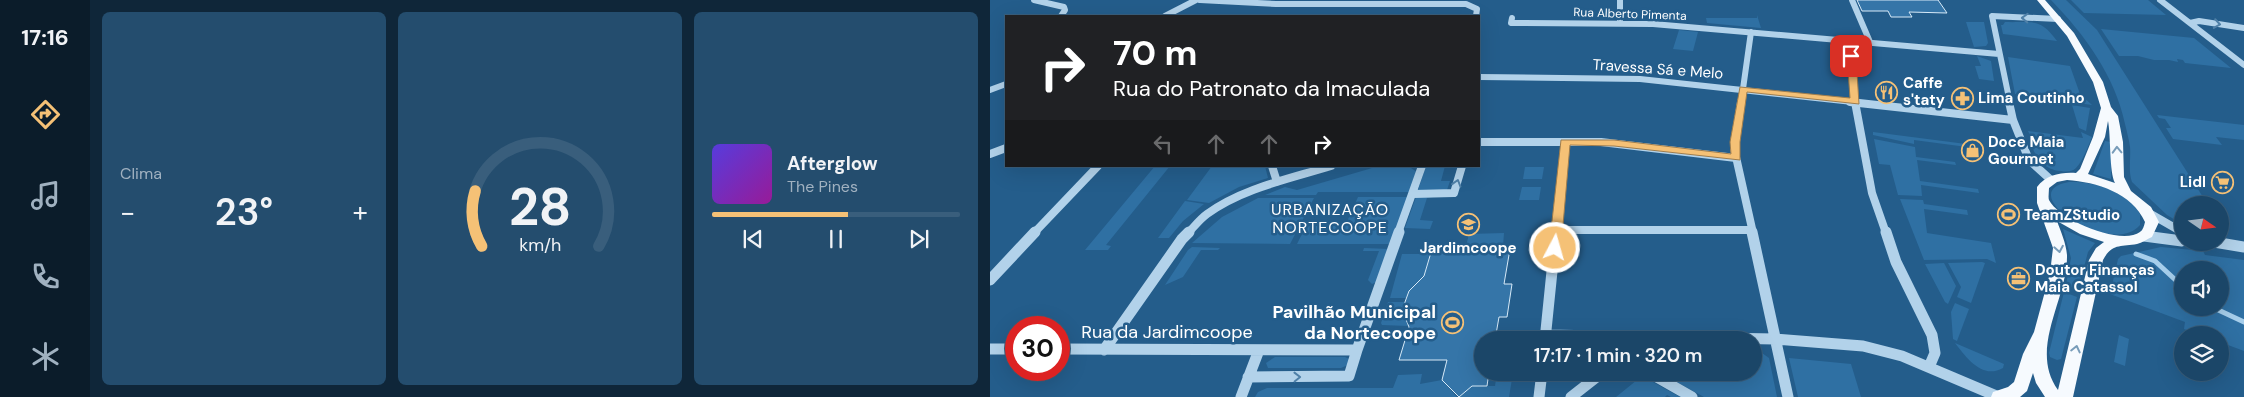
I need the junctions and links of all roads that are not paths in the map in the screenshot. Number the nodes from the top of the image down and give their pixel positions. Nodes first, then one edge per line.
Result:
1 (1034, 0) edge
2 (1196, 0) edge
3 (1200, 0) edge
4 (1620, 0) edge
5 (1852, 0) edge
6 (2041, 0) edge
7 (2160, 0) edge
8 (1062, 15) edge
9 (1167, 15) edge
10 (1476, 15) edge
11 (1512, 18) dead end
12 (2058, 19) junction
13 (1620, 22) junction
14 (2190, 23) junction
15 (2244, 28) edge
16 (1752, 32) junction
17 (1850, 40) junction
18 (1870, 42) junction
19 (1999, 54) junction
20 (2244, 65) edge
21 (1480, 77) edge
22 (1005, 84) edge
23 (1743, 89) junction
24 (990, 90) edge
25 (1856, 102) junction
26 (2106, 108) junction
27 (2013, 120) junction
28 (1480, 142) edge
29 (1565, 142) junction
30 (1005, 148) edge
31 (990, 154) edge
32 (1736, 158) junction
33 (1097, 167) edge
34 (1272, 167) edge
35 (1328, 167) edge
36 (1422, 167) edge
37 (1462, 167) edge
38 (2078, 177) junction
39 (2051, 180) junction
40 (1277, 182) junction
41 (2126, 193) junction
42 (1412, 194) junction
43 (2045, 202) junction
44 (2149, 213) junction
45 (2174, 227) edge
46 (1557, 230) junction
47 (1752, 230) junction
48 (2144, 236) junction
49 (2114, 240) junction
50 (2174, 240) edge
51 (2229, 244) edge
52 (2244, 247) edge
53 (990, 280) edge
54 (2042, 330) junction
55 (1546, 331) edge
56 (1762, 339) edge
57 (1775, 339) junction
58 (990, 349) edge
59 (1005, 349) edge
60 (1070, 349) edge
61 (1104, 350) junction
62 (1259, 350) junction
63 (1357, 350) junction
64 (1929, 367) junction
65 (1248, 377) junction
66 (1541, 381) edge
67 (1591, 381) edge
68 (1664, 381) edge
69 (1241, 397) edge
70 (1539, 397) edge
71 (1571, 397) edge
72 (1692, 397) edge
73 (1788, 397) edge
74 (1999, 397) edge
75 (2054, 397) edge
76 (2065, 397) edge

1 - 8 street
2 - 9 street
3 - 10 street
4 - 13 street
5 - 18 street
6 - 12 main road
7 - 14 street
11 - 13 street, Rua Alberto Pimenta
12 -> 19 street
12 - 26 main road
13 - 16 street, Rua Alberto Pimenta
14 -> 15 street
14 - 20 street
16 - 17 street, Rua Alberto Pimenta
16 - 23 street
17 - 18 street, Rua Alberto Pimenta
17 - 25 street
18 - 19 street, Rua Alberto Pimenta
19 - 27 street
21 - 23 street, Travessa Sá e Melo
22 - 24 street
23 - 25 street, Travessa Sá e Melo
23 - 32 street
25 - 27 street, Travessa Sá e Melo
25 - 64 street
26 - 38 main road
41 -> 26 main road
27 - 39 street
28 - 29 street
29 - 32 street
29 - 46 street
30 - 31 street
32 - 47 street
33 - 53 street
34 - 40 street
35 - 40 street
36 - 42 street
42 -> 37 street
38 - 39 main road
38 - 41 main road
39 - 43 main road
40 - 61 street
41 - 44 main road
42 - 63 street
43 - 49 main road
43 -> 54 main road
44 - 45 street
44 - 48 main road
46 - 47 street
46 - 55 street
47 - 57 street
48 - 49 main road
48 - 50 street
76 -> 49 main road
51 - 52 street
54 - 74 main road
54 - 75 main road
56 - 57 street
57 - 64 street
57 - 73 street
58 - 59 street
60 - 61 street, Rua da Jardimcoope
61 - 62 street, Rua da Jardimcoope
62 - 63 street, Rua da Jardimcoope
62 - 65 street
65 -> 63 street
64 - 74 street
65 - 69 street
66 - 70 street
67 - 71 street
68 - 72 street

